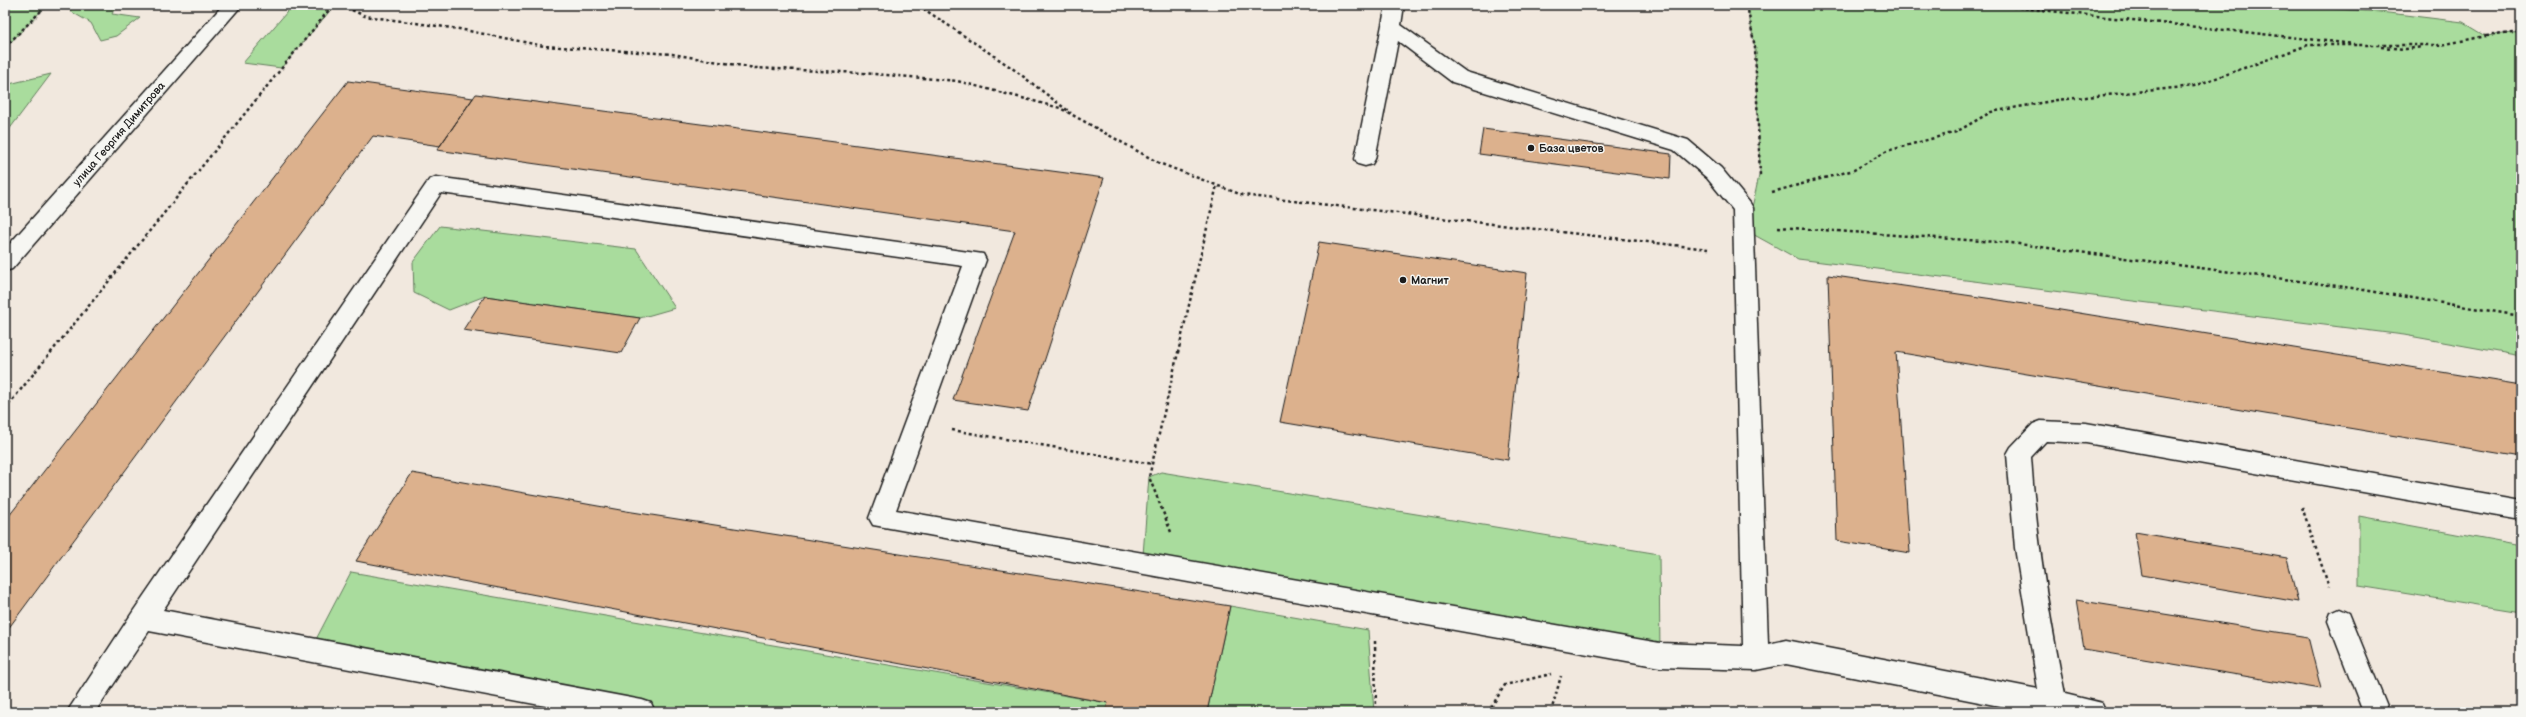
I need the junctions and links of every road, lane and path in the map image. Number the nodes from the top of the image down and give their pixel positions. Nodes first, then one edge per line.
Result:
1 (47, 5) edge
2 (233, 5) edge
3 (333, 5) edge
4 (341, 5) edge
5 (918, 5) edge
6 (1395, 5) edge
7 (1747, 5) edge
8 (1995, 5) edge
9 (1392, 27) junction
10 (2521, 32) edge
11 (2368, 45) junction
12 (5, 47) edge
13 (1079, 119) junction
14 (1365, 159) dead end
15 (1760, 179) dead end
16 (1217, 185) junction
17 (1743, 208) junction
18 (1761, 226) junction
19 (1745, 252) junction
20 (5, 263) edge
21 (2521, 316) edge
22 (5, 409) edge
23 (944, 429) dead end
24 (1153, 464) junction
25 (2289, 468) junction
26 (2521, 510) edge
27 (1171, 534) dead end
28 (143, 618) junction
29 (2340, 621) joint
30 (1756, 658) junction
31 (1562, 672) dead end
32 (2054, 704) junction
33 (80, 712) edge
34 (642, 712) edge
35 (1488, 712) edge
36 (2093, 712) edge
37 (2376, 712) edge

1 - 12 path
2 - 20 main road, улица Георгия Димитрова
3 - 22 path
4 - 13 path
5 - 13 path
6 - 9 main road
7 - 15 path
8 - 11 path
9 - 14 main road
9 - 17 main road
10 - 11 path
11 - 18 path
13 - 16 path
16 - 19 path
16 - 24 path
17 - 18 path
17 - 19 main road
18 - 21 path
19 - 30 main road
23 - 24 path
24 - 27 path
25 - 26 main road
25 - 29 path
25 - 32 main road
28 - 30 main road
28 - 33 main road
28 - 34 main road
29 - 37 main road
30 - 32 main road
31 - 35 path
32 - 36 main road

